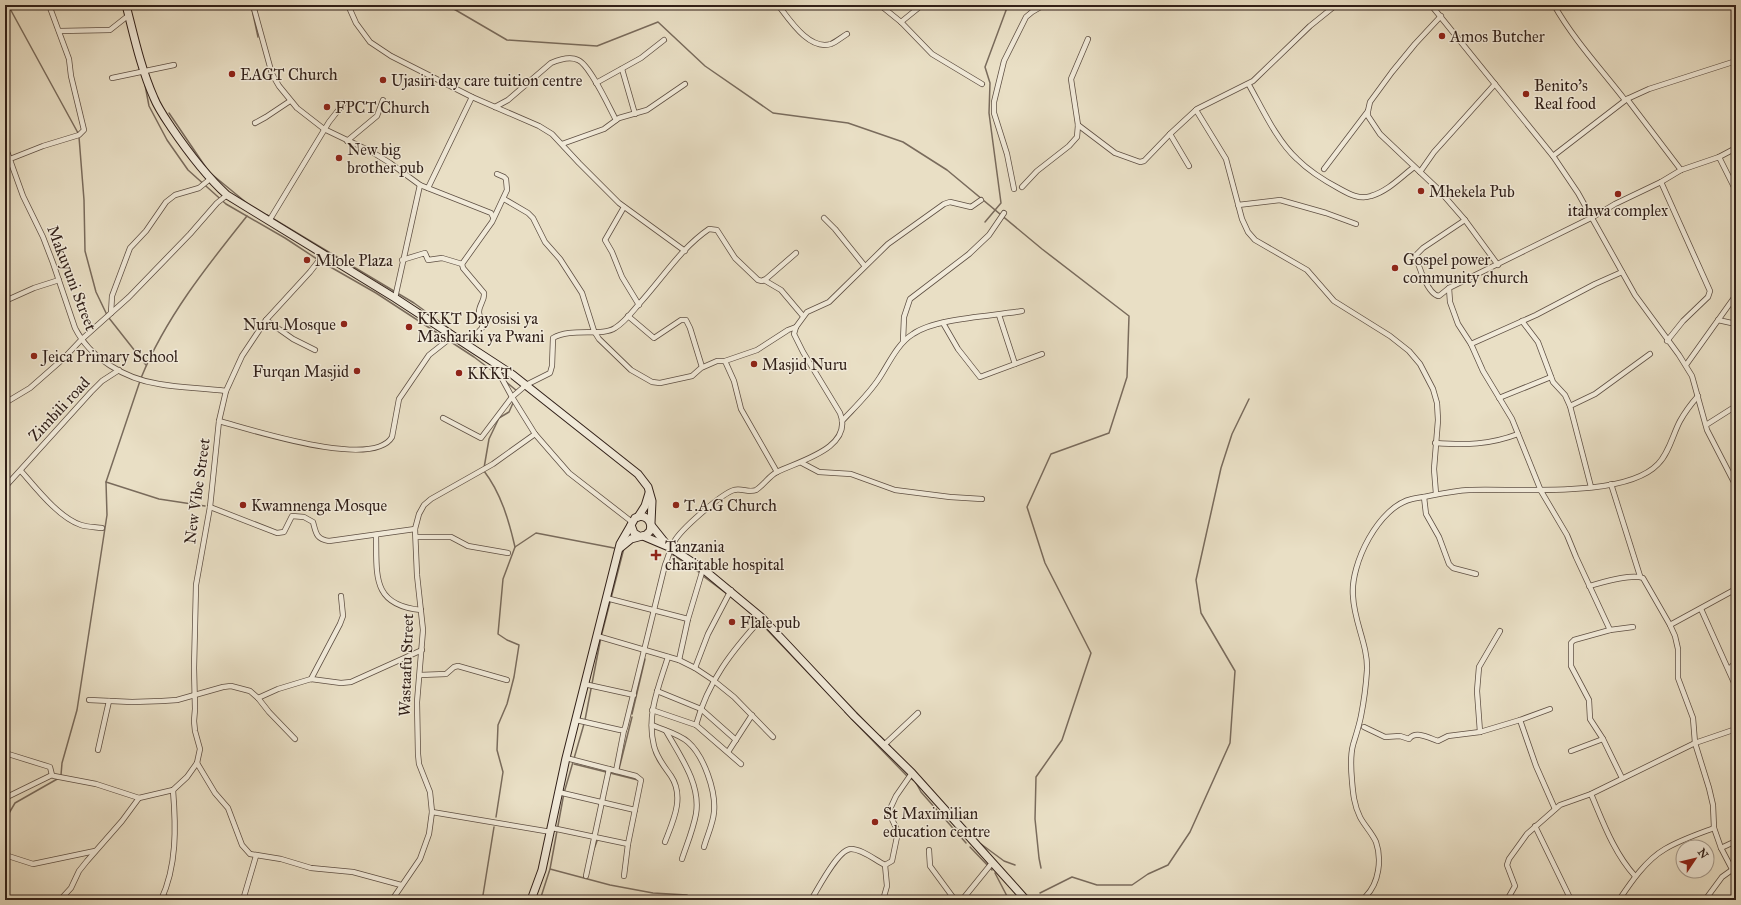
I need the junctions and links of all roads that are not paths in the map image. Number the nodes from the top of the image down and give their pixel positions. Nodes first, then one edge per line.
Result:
1 (50, 5) edge
2 (126, 5) edge
3 (253, 5) edge
4 (348, 5) edge
5 (778, 5) edge
6 (880, 5) edge
7 (922, 5) edge
8 (1044, 5) edge
9 (1336, 5) edge
10 (1431, 5) edge
11 (1554, 5) edge
12 (129, 15) junction
13 (1441, 16) junction
14 (900, 22) junction
15 (59, 31) junction
16 (847, 34) dead end
17 (1088, 39) dead end
18 (664, 40) dead end
19 (1736, 61) edge
20 (174, 65) dead end
21 (622, 69) junction
22 (144, 71) junction
23 (112, 78) dead end
24 (596, 82) junction
25 (685, 84) dead end
26 (982, 84) dead end
27 (1495, 84) junction
28 (1249, 85) junction
29 (472, 97) junction
30 (382, 100) dead end
31 (1626, 100) junction
32 (290, 101) junction
33 (344, 103) dead end
34 (495, 106) junction
35 (1196, 110) junction
36 (1368, 111) junction
37 (635, 114) junction
38 (616, 120) junction
39 (255, 123) dead end
40 (1078, 125) junction
41 (324, 129) junction
42 (1170, 134) junction
43 (347, 141) junction
44 (562, 144) junction
45 (5, 146) edge
46 (1736, 148) edge
47 (1552, 156) junction
48 (1719, 157) junction
49 (10, 159) junction
50 (1190, 166) dead end
51 (1414, 167) junction
52 (1324, 168) dead end
53 (1682, 170) junction
54 (1420, 172) junction
55 (497, 174) dead end
56 (210, 180) junction
57 (1660, 182) junction
58 (420, 185) junction
59 (1022, 187) dead end
60 (428, 188) junction
61 (1014, 188) dead end
62 (1736, 191) edge
63 (227, 195) junction
64 (504, 199) junction
65 (981, 200) dead end
66 (1238, 205) junction
67 (624, 207) junction
68 (1004, 213) dead end
69 (493, 217) junction
70 (1593, 217) junction
71 (824, 218) dead end
72 (1465, 220) junction
73 (269, 221) junction
74 (1356, 224) dead end
75 (685, 251) junction
76 (796, 253) dead end
77 (324, 254) junction
78 (402, 260) junction
79 (462, 264) junction
80 (864, 265) junction
81 (1498, 265) junction
82 (1622, 272) junction
83 (59, 280) junction
84 (764, 280) junction
85 (1449, 288) junction
86 (1736, 295) edge
87 (395, 298) junction
88 (5, 301) edge
89 (639, 304) junction
90 (1022, 311) dead end
91 (111, 313) junction
92 (999, 315) junction
93 (628, 316) junction
94 (803, 316) junction
95 (266, 320) junction
96 (1718, 320) junction
97 (1522, 321) junction
98 (942, 323) junction
99 (1736, 324) edge
100 (796, 327) junction
101 (594, 331) junction
102 (453, 336) junction
103 (81, 340) junction
104 (904, 341) junction
105 (1667, 341) junction
106 (1470, 344) junction
107 (466, 345) junction
108 (315, 350) dead end
109 (1042, 354) dead end
110 (1650, 354) dead end
111 (726, 361) junction
112 (493, 362) junction
113 (1015, 364) junction
114 (1686, 365) junction
115 (702, 367) junction
116 (118, 370) junction
117 (1551, 377) junction
118 (526, 385) junction
119 (226, 391) junction
120 (1698, 396) junction
121 (512, 397) junction
122 (1499, 398) junction
123 (5, 403) edge
124 (1570, 406) junction
125 (1736, 406) edge
126 (443, 418) dead end
127 (220, 421) junction
128 (842, 421) junction
129 (1706, 425) junction
130 (536, 434) junction
131 (1518, 434) junction
132 (1436, 443) junction
133 (802, 463) junction
134 (21, 471) junction
135 (777, 472) junction
136 (1611, 484) junction
137 (1736, 486) edge
138 (5, 487) edge
139 (1591, 487) junction
140 (649, 491) junction
141 (1541, 491) junction
142 (1436, 494) junction
143 (1424, 497) junction
144 (982, 499) dead end
145 (210, 507) junction
146 (638, 517) junction
147 (631, 523) junction
148 (651, 524) junction
149 (102, 528) dead end
150 (415, 529) junction
151 (376, 535) junction
152 (641, 536) junction
153 (416, 537) junction
154 (670, 547) junction
155 (620, 548) junction
156 (508, 553) dead end
157 (703, 569) junction
158 (1476, 574) dead end
159 (1640, 576) junction
160 (1589, 586) junction
161 (1736, 589) edge
162 (731, 590) junction
163 (341, 596) dead end
164 (606, 598) junction
165 (1701, 609) junction
166 (422, 610) junction
167 (653, 610) junction
168 (762, 618) junction
169 (688, 619) junction
170 (1670, 625) junction
171 (1633, 627) dead end
172 (1610, 630) junction
173 (1500, 631) dead end
174 (597, 636) junction
175 (422, 650) junction
176 (644, 650) junction
177 (668, 657) junction
178 (679, 660) junction
179 (1736, 662) edge
180 (695, 668) junction
181 (1729, 669) junction
182 (420, 675) junction
183 (311, 680) junction
184 (507, 680) dead end
185 (713, 680) junction
186 (584, 684) junction
187 (1736, 687) edge
188 (657, 691) junction
189 (634, 695) junction
190 (195, 696) junction
191 (258, 698) junction
192 (89, 700) dead end
193 (109, 701) junction
194 (700, 709) junction
195 (1550, 709) dead end
196 (652, 710) junction
197 (918, 713) dead end
198 (752, 715) junction
199 (576, 720) junction
200 (1520, 720) junction
201 (652, 725) junction
202 (696, 725) junction
203 (1364, 727) dead end
204 (1736, 729) edge
205 (624, 730) junction
206 (666, 731) junction
207 (1480, 732) junction
208 (773, 737) dead end
209 (295, 739) dead end
210 (1602, 739) junction
211 (736, 740) junction
212 (1695, 743) junction
213 (884, 745) junction
214 (98, 750) dead end
215 (1571, 751) dead end
216 (728, 752) junction
217 (7, 754) edge
218 (566, 758) junction
219 (5, 760) edge
220 (197, 763) junction
221 (741, 764) dead end
222 (610, 769) junction
223 (616, 771) junction
224 (912, 773) junction
225 (52, 775) junction
226 (1622, 778) junction
227 (173, 790) junction
228 (558, 792) junction
229 (1591, 794) junction
230 (5, 798) edge
231 (139, 798) junction
232 (602, 803) junction
233 (1555, 809) junction
234 (635, 810) junction
235 (432, 812) junction
236 (1535, 826) junction
237 (1714, 828) junction
238 (551, 830) junction
239 (594, 837) junction
240 (1736, 841) edge
241 (665, 842) dead end
242 (628, 844) junction
243 (704, 847) dead end
244 (1721, 848) junction
245 (929, 850) dead end
246 (95, 851) junction
247 (5, 855) edge
248 (256, 856) junction
249 (682, 859) dead end
250 (992, 863) junction
251 (885, 865) junction
252 (1734, 868) edge
253 (586, 876) dead end
254 (624, 876) dead end
255 (1635, 876) junction
256 (401, 885) junction
257 (1366, 896) dead end
258 (162, 898) edge
259 (1707, 899) edge
260 (60, 900) edge
261 (171, 900) edge
262 (243, 900) edge
263 (392, 900) edge
264 (530, 900) edge
265 (811, 900) edge
266 (883, 900) edge
267 (955, 900) edge
268 (962, 900) edge
269 (1026, 900) edge
270 (1507, 900) edge
271 (1571, 900) edge
272 (1619, 900) edge

1 - 15 street
2 - 12 main road
3 - 32 street
4 - 29 street
5 - 16 street
6 - 14 street
7 - 14 street
8 - 61 street
9 - 28 street
10 - 13 street
11 - 31 street
12 - 15 street
12 - 22 main road
13 - 27 street
13 - 36 street
14 - 26 street
15 - 49 street
17 - 40 street
18 - 21 street
19 - 31 street
20 - 22 street
21 - 24 street
21 - 37 street
22 - 23 street
22 - 56 main road
24 - 34 street
24 - 38 street
25 - 37 street
27 - 47 street
27 - 54 street
28 - 35 street
28 - 51 street
29 - 34 street
29 - 60 street
30 - 43 street
31 - 47 street
31 - 53 street
32 - 39 street
32 - 41 street
33 - 41 street
34 - 44 street
35 - 42 street
35 - 66 street
36 - 51 street
36 - 52 street
37 - 38 street
38 - 44 street
40 - 42 street
40 - 59 street
41 - 43 street
41 - 73 street
42 - 50 street
43 - 58 street
44 - 67 street
45 - 49 street, Makuyuni Street
46 - 48 street
47 - 70 street
48 - 53 street
48 - 62 street
49 - 83 street, Makuyuni Street
51 - 54 street
53 - 57 street
54 - 72 street
55 - 64 street
56 - 63 main road
56 - 91 street
57 - 70 street
57 - 105 street
58 - 60 street
58 - 78 street
60 - 69 street
63 - 73 main road
63 - 91 street
64 - 69 street
64 - 101 street
65 - 80 street
66 - 74 street
66 - 132 street
67 - 75 street
67 - 89 street
68 - 104 street
69 - 79 street
70 - 81 street
70 - 82 street
71 - 80 street
72 - 81 street
72 - 85 street
73 - 77 main road
75 - 84 street
75 - 89 street
76 - 84 street
77 - 87 main road
77 - 95 street, New Vibe Street
78 - 79 street
78 - 87 street
79 - 107 street
80 - 94 street
81 - 85 street
82 - 97 street
82 - 105 street
83 - 88 street
83 - 103 street, Makuyuni Street
84 - 94 street
85 - 106 street
86 - 96 street
87 - 102 main road
89 - 93 street
90 - 92 street
91 - 103 street
92 - 98 street
92 - 113 street
93 - 101 street
93 - 115 street
94 - 100 street
95 - 108 street
95 - 119 street, New Vibe Street
96 - 99 street
96 - 114 street
97 - 106 street
97 - 117 street
98 - 104 street
98 - 113 street
100 - 111 street
100 - 128 street
101 - 115 street
101 - 118 street
102 - 107 main road
102 - 127 street
103 - 116 street, Makuyuni Street
103 - 123 street
104 - 128 street
105 - 114 street
106 - 122 street
107 - 112 main road
109 - 113 street
110 - 124 street
111 - 115 street
111 - 135 street
112 - 118 main road
112 - 121 street
114 - 120 street
116 - 119 street, Makuyuni Street
116 - 134 street, Zimbili road
117 - 122 street
117 - 124 street
118 - 121 street
118 - 140 main road
119 - 127 street, New Vibe Street
120 - 129 street
120 - 136 street
121 - 126 street
121 - 130 street
122 - 131 street
124 - 139 street
125 - 129 street
127 - 145 street, New Vibe Street
128 - 133 street
129 - 137 street
130 - 147 street
130 - 150 street, Wastaafu Street
131 - 132 street
131 - 141 street
132 - 142 street
133 - 135 street
133 - 144 street
134 - 138 street, Zimbili road
134 - 149 street
135 - 154 street
136 - 139 street
136 - 159 street
139 - 141 street
140 - 146 main road
140 - 148 main road
141 - 142 street
141 - 160 street
142 - 143 street
143 - 158 street
143 - 257 street
145 - 151 street
145 - 190 street, New Vibe Street
146 - 147 main road
146 - 148 main road
147 - 152 main road
147 - 155 main road
148 - 152 main road
148 - 154 main road
150 - 151 street
150 - 153 street, Wastaafu Street
151 - 166 street
152 - 154 main road
152 - 155 main road
153 - 156 street
153 - 166 street, Wastaafu Street
154 - 157 main road
154 - 167 street
155 - 164 main road
157 - 162 main road
157 - 169 street
159 - 160 street
159 - 170 street
160 - 172 street
161 - 165 street
162 - 168 main road
162 - 180 street
163 - 183 street
164 - 167 street
164 - 174 main road
165 - 170 street
165 - 181 street
166 - 175 street, Wastaafu Street
167 - 169 street
167 - 176 street
168 - 185 street
168 - 213 main road
169 - 178 street
170 - 212 street
171 - 172 street
172 - 210 street
173 - 207 street
174 - 176 street
174 - 186 main road
175 - 182 street, Wastaafu Street
175 - 183 street
176 - 177 street
176 - 189 street
177 - 178 street
177 - 188 street
178 - 180 street
179 - 181 street
180 - 185 street
181 - 187 street
182 - 184 street
182 - 235 street, Wastaafu Street
183 - 191 street
185 - 194 street
185 - 198 street
186 - 189 street
186 - 199 main road
188 - 194 street
188 - 196 street
189 - 205 street
190 - 191 street
190 - 193 street
190 - 220 street, New Vibe Street
191 - 209 street
192 - 193 street
193 - 214 street
194 - 202 street
194 - 211 street
195 - 200 street
196 - 201 street
196 - 202 street
197 - 213 street
198 - 208 street
198 - 211 street
199 - 205 street
199 - 218 main road
200 - 207 street
200 - 233 street
201 - 206 street
201 - 241 street
202 - 216 street
203 - 207 street
204 - 212 street
205 - 223 street
206 - 243 street
206 - 249 street
210 - 215 street
210 - 226 street
211 - 216 street
212 - 226 street
212 - 237 street
213 - 224 main road
216 - 221 street
217 - 219 street
217 - 225 street
218 - 222 street
218 - 228 main road
220 - 227 street
220 - 248 street
222 - 223 street
222 - 232 street
223 - 234 street
224 - 250 main road
224 - 251 street
225 - 230 street
225 - 231 street
226 - 229 street
227 - 231 street
227 - 258 street
228 - 232 street
228 - 238 main road
229 - 233 street
229 - 255 street
231 - 246 street
232 - 234 street
232 - 239 street
233 - 236 street
234 - 242 street
235 - 238 street
235 - 256 street, Wastaafu Street
236 - 270 street
236 - 271 street
237 - 244 street
237 - 255 street
238 - 239 street
238 - 264 main road
239 - 242 street
239 - 253 street
240 - 244 street
242 - 254 street
244 - 252 street
245 - 267 street
246 - 247 street
246 - 260 street
248 - 256 street
248 - 262 street
250 - 268 street
250 - 269 main road
251 - 265 street
251 - 266 street
252 - 259 street
255 - 272 street
256 - 263 street, Wastaafu Street
258 - 261 street

